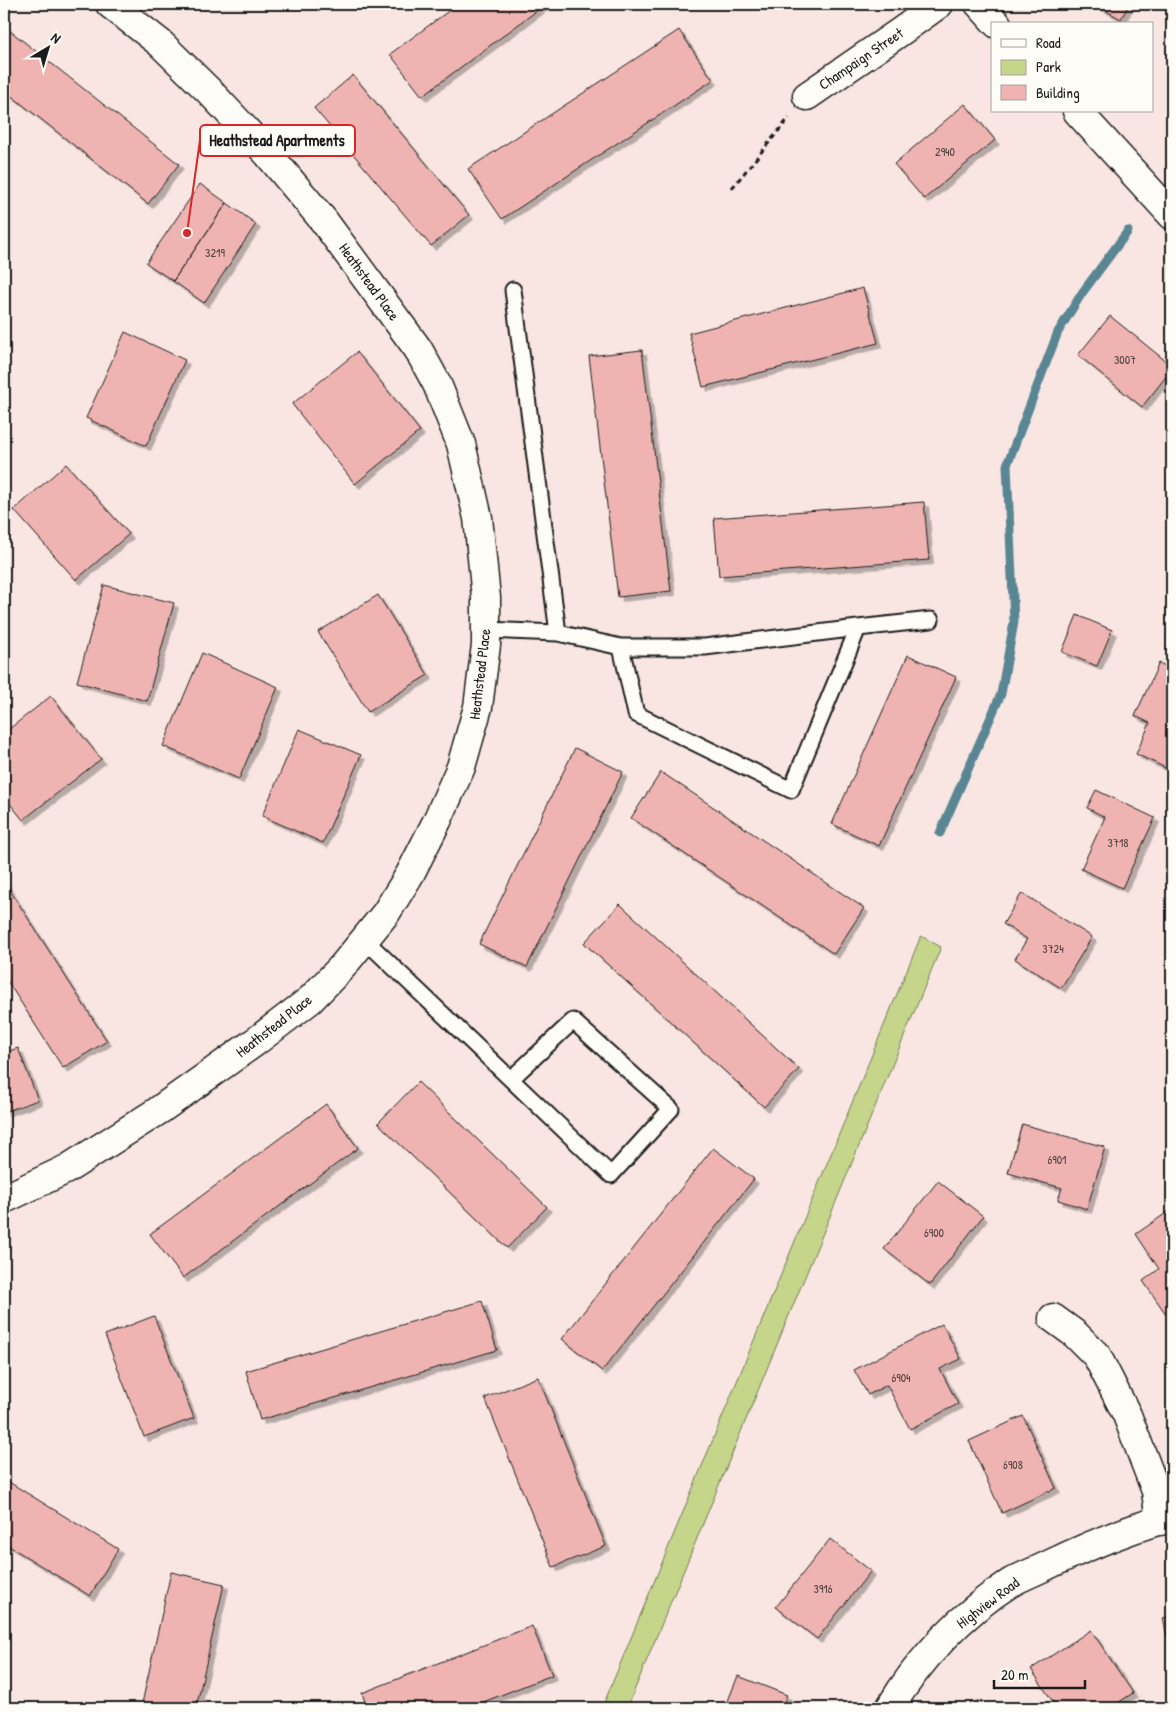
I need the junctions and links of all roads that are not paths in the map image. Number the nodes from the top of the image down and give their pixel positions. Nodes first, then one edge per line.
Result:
1 (110, 4) edge
2 (938, 4) edge
3 (979, 4) edge
4 (995, 22) edge
5 (807, 96) road end
6 (1078, 112) edge
7 (1172, 216) edge
8 (513, 290) dead end
9 (931, 620) dead end
10 (858, 628) junction
11 (487, 630) junction
12 (558, 634) junction
13 (621, 647) junction
14 (364, 940) junction
15 (511, 1079) junction
16 (4, 1199) edge
17 (1054, 1318) dead end
18 (1166, 1519) edge
19 (890, 1708) edge

1 - 11 street, Heathstead Place
2 - 5 street, Champaign Street
3 - 4 street
6 - 7 street
8 - 12 lane
9 - 10 lane
10 - 13 lane
10 - 13 lane
11 - 12 lane
11 - 14 street, Heathstead Place
12 - 13 lane
14 - 15 lane
14 - 16 street, Heathstead Place
15 - 15 lane
17 - 18 street
18 - 19 street, Highview Road

